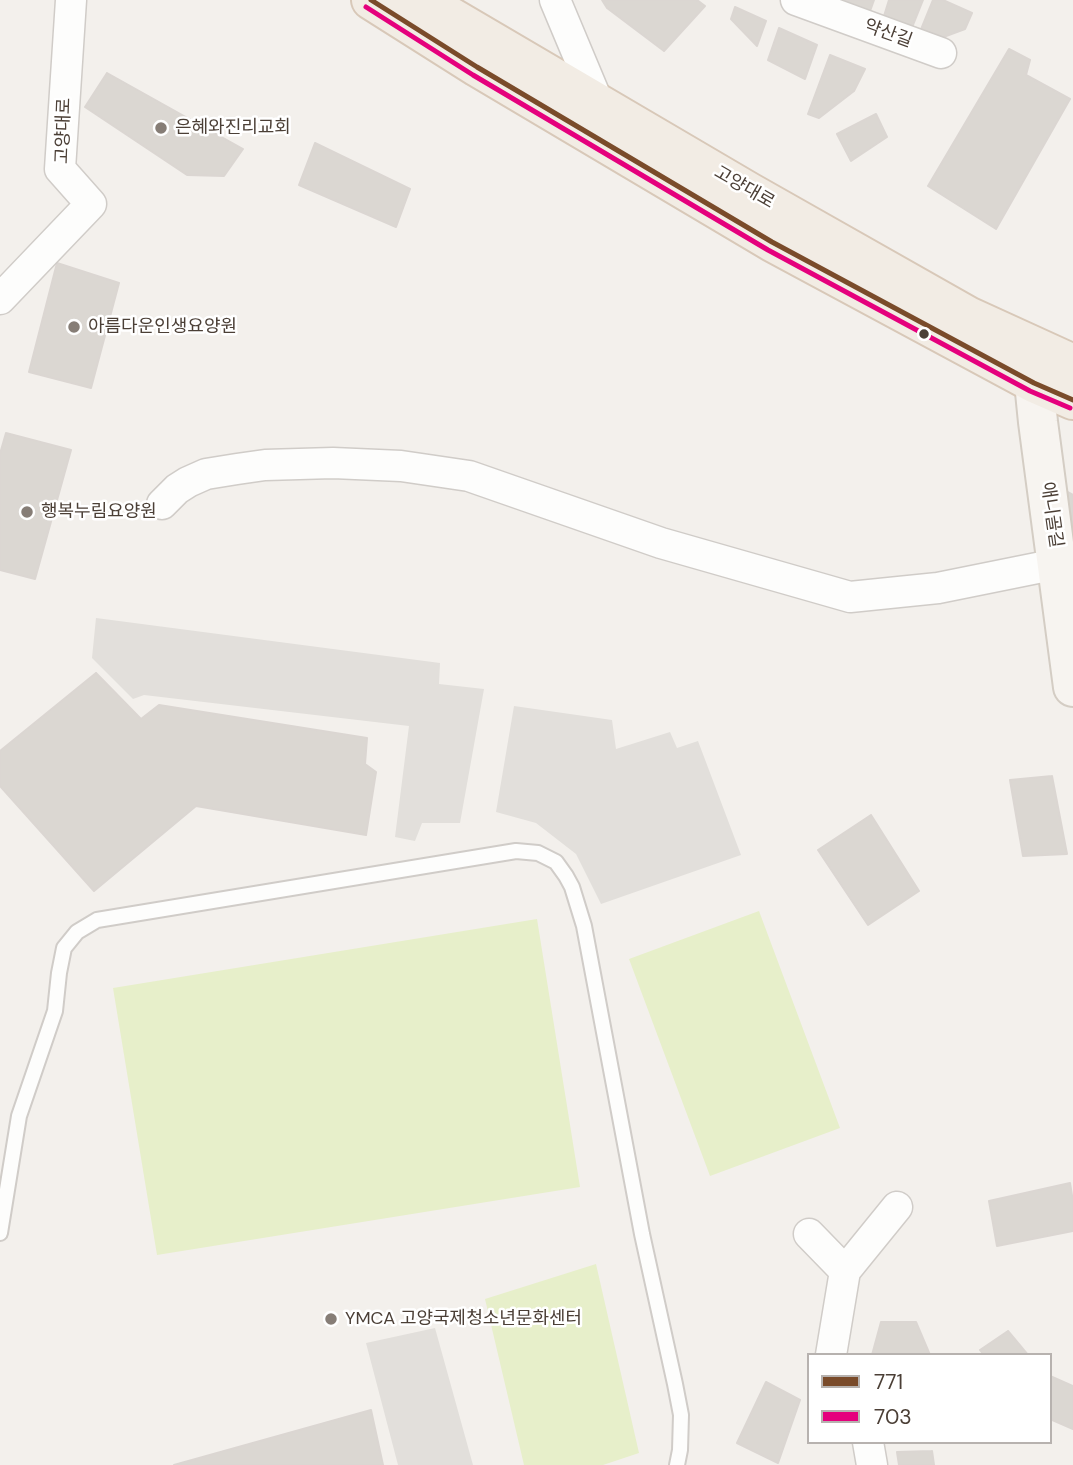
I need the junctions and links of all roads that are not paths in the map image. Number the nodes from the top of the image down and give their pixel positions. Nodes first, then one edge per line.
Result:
1 (71, 0) edge
2 (371, 0) edge
3 (422, 0) edge
4 (555, 0) edge
5 (796, 0) edge
6 (941, 53) dead end
7 (599, 104) junction
8 (604, 142) junction
9 (0, 299) edge
10 (1031, 344) junction
11 (1073, 364) edge
12 (1034, 383) junction
13 (1073, 400) edge
14 (162, 504) dead end
15 (1057, 564) junction
16 (1072, 674) edge
17 (897, 1207) dead end
18 (0, 1233) edge
19 (808, 1234) dead end
20 (845, 1271) junction
21 (831, 1353) edge
22 (868, 1444) edge
23 (677, 1465) edge
24 (872, 1465) edge

1 - 9 street, 고양대로
2 - 8 main road, 고양대로
3 - 7 main road, 고양대로
4 - 7 street
5 - 6 street, 약산길
7 - 8 street
7 - 10 main road, 고양대로
8 - 12 main road, 고양대로
10 - 11 main road, 고양대로
10 - 12 street, 애니골길
12 - 13 main road, 고양대로
12 - 15 street, 애니골길
14 - 15 street
15 - 16 street, 애니골길
17 - 20 street
18 - 23 lane
19 - 20 street
20 - 21 street
22 - 24 street

